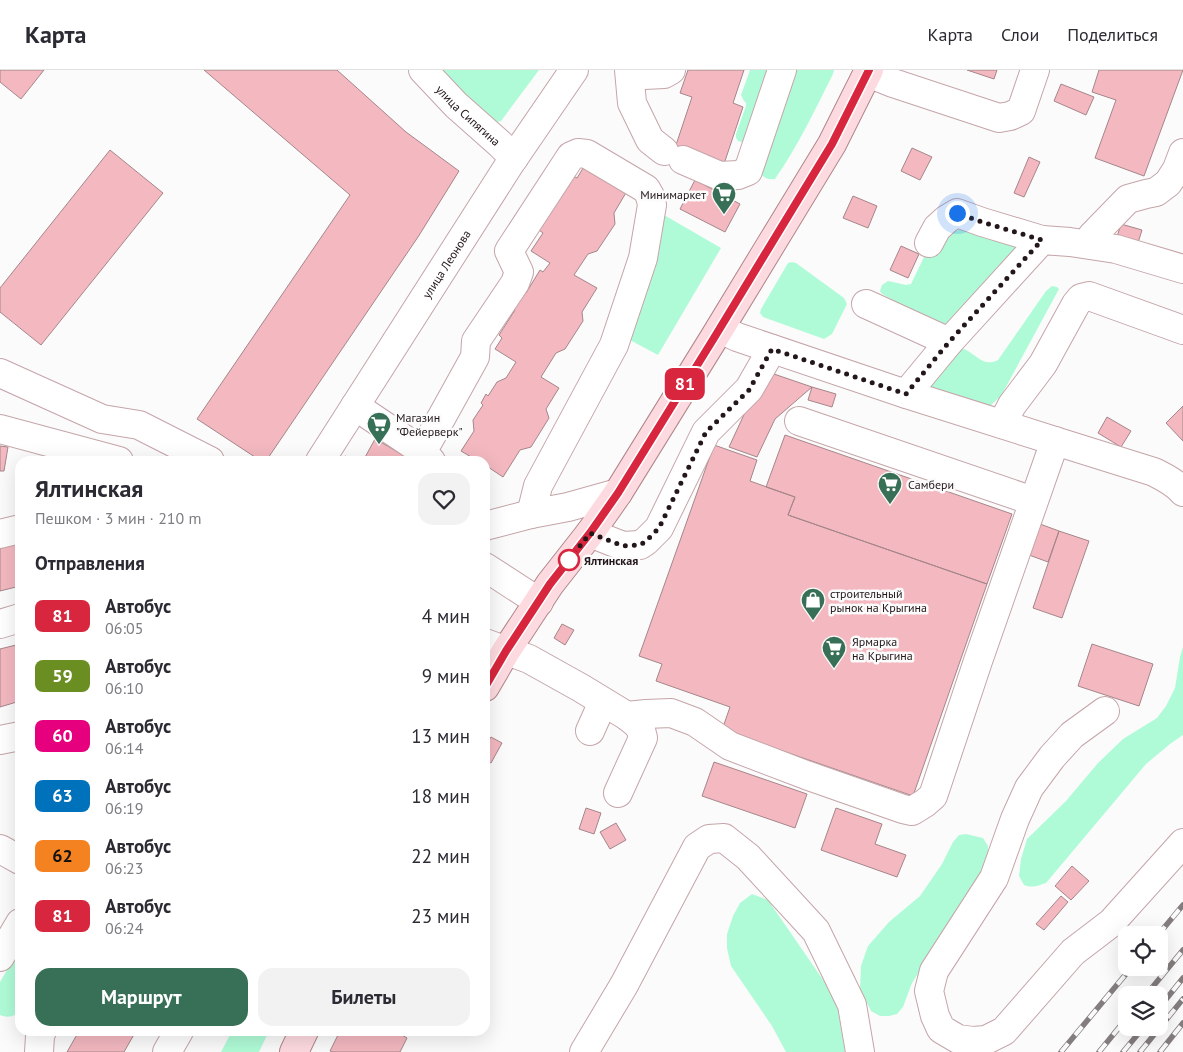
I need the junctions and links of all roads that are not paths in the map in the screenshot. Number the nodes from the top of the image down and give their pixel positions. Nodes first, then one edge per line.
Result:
1 (423, 70) edge
2 (574, 70) edge
3 (629, 70) edge
4 (638, 70) edge
5 (671, 70) edge
6 (782, 70) edge
7 (1035, 70) edge
8 (868, 71) edge
9 (1183, 153) edge
10 (514, 158) junction
11 (1042, 240) junction
12 (929, 243) dead end
13 (1088, 244) junction
14 (1183, 269) edge
15 (866, 304) dead end
16 (720, 329) junction
17 (1183, 330) edge
18 (949, 342) junction
19 (772, 349) junction
20 (0, 373) edge
21 (906, 394) junction
22 (355, 406) junction
23 (799, 421) dead end
24 (1002, 424) junction
25 (0, 429) edge
26 (1055, 441) junction
27 (100, 456) edge
28 (200, 456) edge
29 (323, 456) edge
30 (426, 456) edge
31 (1183, 492) edge
32 (618, 493) junction
33 (1034, 501) junction
34 (530, 514) junction
35 (490, 525) edge
36 (15, 530) edge
37 (590, 533) junction
38 (0, 534) edge
39 (490, 570) edge
40 (539, 602) junction
41 (15, 620) edge
42 (0, 624) edge
43 (496, 647) edge
44 (490, 669) edge
45 (603, 702) junction
46 (1105, 711) dead end
47 (627, 716) junction
48 (590, 731) dead end
49 (15, 737) edge
50 (0, 740) edge
51 (618, 793) dead end
52 (1183, 843) edge
53 (0, 849) edge
54 (15, 857) edge
55 (15, 930) edge
56 (0, 956) edge
57 (40, 1036) edge
58 (176, 1036) edge
59 (302, 1036) edge
60 (39, 1052) edge
61 (167, 1052) edge
62 (294, 1052) edge
63 (584, 1052) edge
64 (860, 1052) edge

1 - 10 street, улица Сипягина
2 - 10 street, улица Леонова
3 - 6 street
4 - 5 street
7 - 8 street
8 - 16 main road
9 - 13 street
10 - 22 street, улица Леонова
11 - 12 street
11 - 13 street
11 - 18 street
13 - 14 street
15 - 18 street
16 - 19 street
16 - 32 main road
17 - 24 street
18 - 21 street
19 - 21 street
19 - 37 street
20 - 28 street
21 - 24 street
22 - 29 street, улица Леонова
22 - 30 street
23 - 33 street
24 - 26 street
25 - 27 street
26 - 31 street
26 - 33 street
30 - 34 street
32 - 34 street
32 - 37 main road
33 - 47 street
34 - 35 street
36 - 38 street
37 - 40 main road
39 - 40 street
40 - 43 main road
41 - 42 street
43 - 44 main road
43 - 45 street
45 - 47 street
45 - 48 street
46 - 52 street
47 - 51 street
49 - 50 street
53 - 54 street
55 - 56 street
57 - 60 street
58 - 61 street
59 - 62 main road
63 - 64 street

